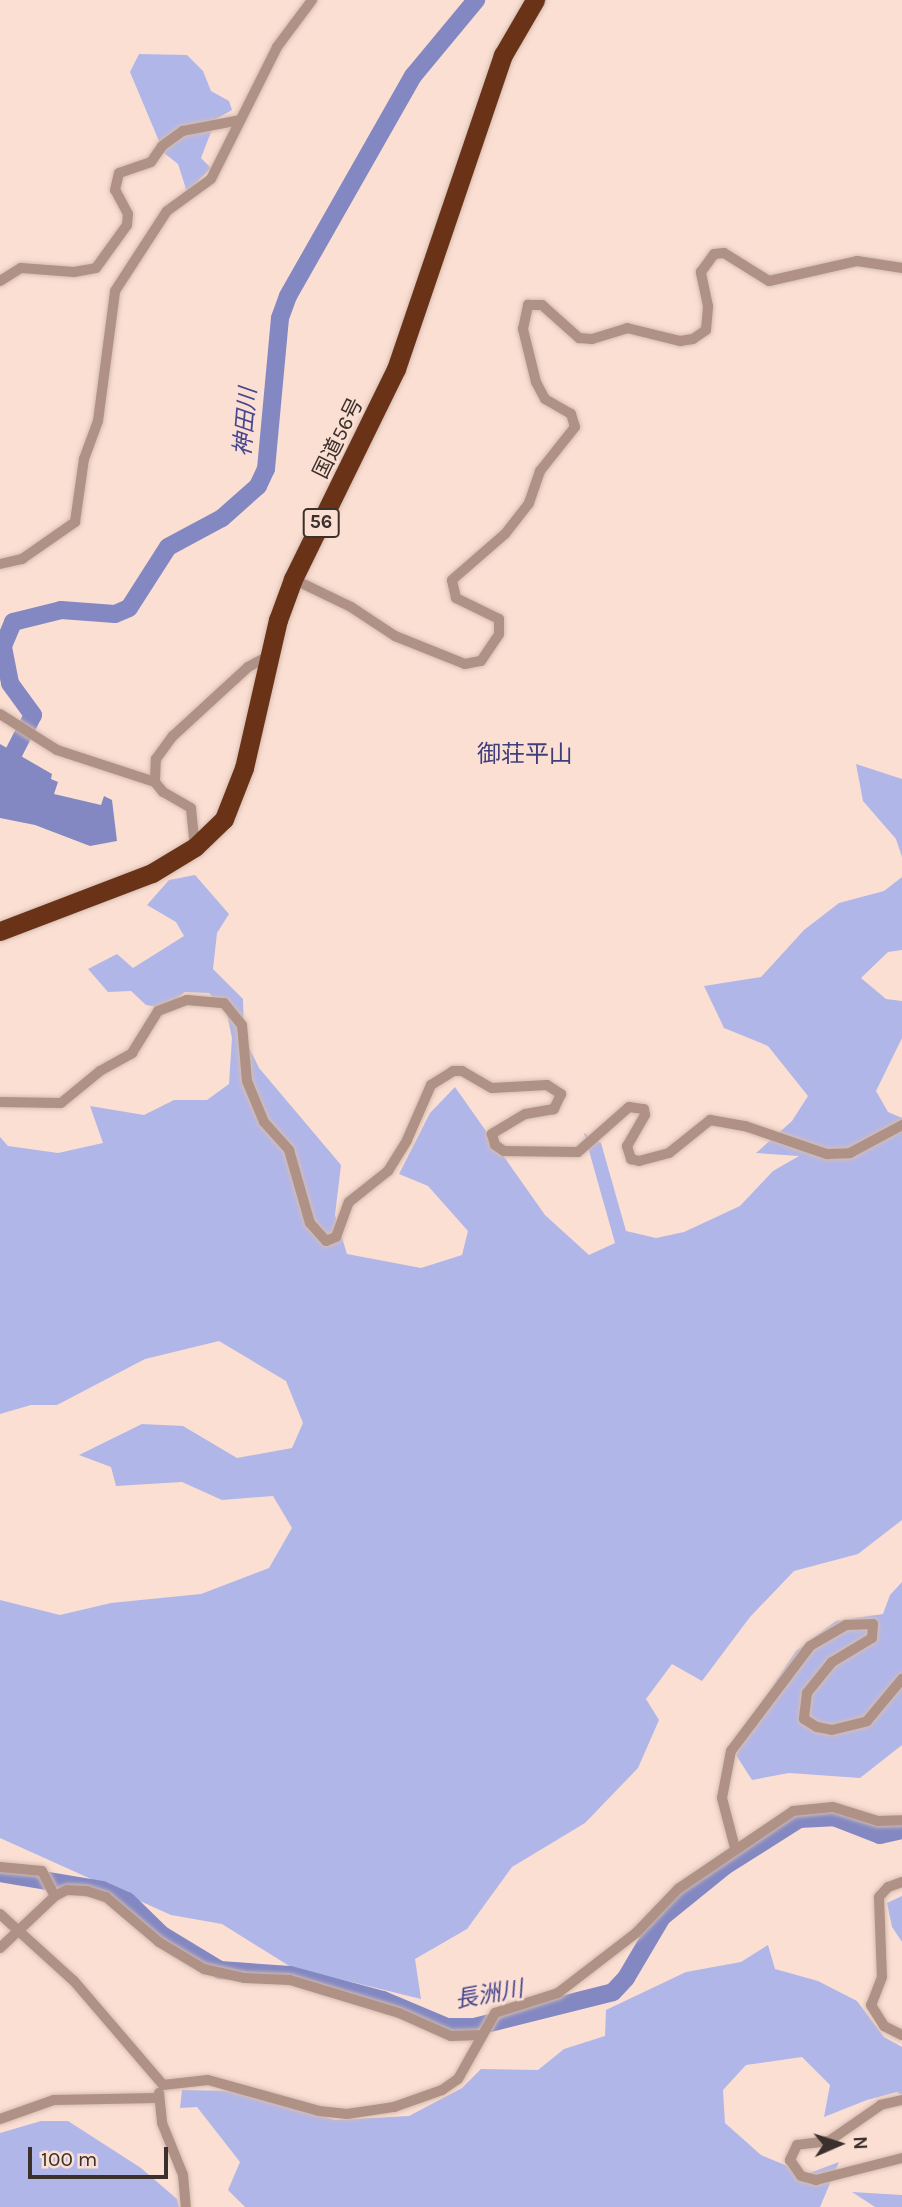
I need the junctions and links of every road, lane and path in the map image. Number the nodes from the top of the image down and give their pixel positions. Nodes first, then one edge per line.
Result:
1 (312, 0) edge
2 (535, 0) edge
3 (240, 120) junction
4 (902, 268) edge
5 (0, 281) edge
6 (0, 564) edge
7 (293, 579) junction
8 (269, 656) junction
9 (0, 713) edge
10 (155, 782) junction
11 (195, 847) junction
12 (0, 931) edge
13 (0, 1102) edge
14 (902, 1125) edge
15 (902, 1679) edge
16 (902, 1820) edge
17 (735, 1848) junction
18 (0, 1867) edge
19 (902, 1882) edge
20 (55, 1896) junction
21 (0, 1914) edge
22 (18, 1931) junction
23 (0, 1948) edge
24 (482, 2035) junction
25 (902, 2035) edge
26 (163, 2085) junction
27 (156, 2098) junction
28 (902, 2100) edge
29 (0, 2119) edge
30 (902, 2158) edge
31 (186, 2207) edge

1 - 3 street
2 - 7 highway, 国道56号 / 56
3 - 5 street
3 - 6 street
4 - 7 street
7 - 8 highway, 国道56号 / 56
8 - 10 street
8 - 11 highway, 国道56号 / 56
9 - 10 street
10 - 11 street
11 - 12 highway, 国道56号 / 56
13 - 14 street
15 - 17 street
16 - 17 street
17 - 24 street
18 - 20 street
19 - 25 street
20 - 22 street
20 - 24 street
21 - 22 street
22 - 23 street
22 - 26 street
24 - 26 street
26 - 27 street
27 - 29 street
27 - 31 street
28 - 30 street

